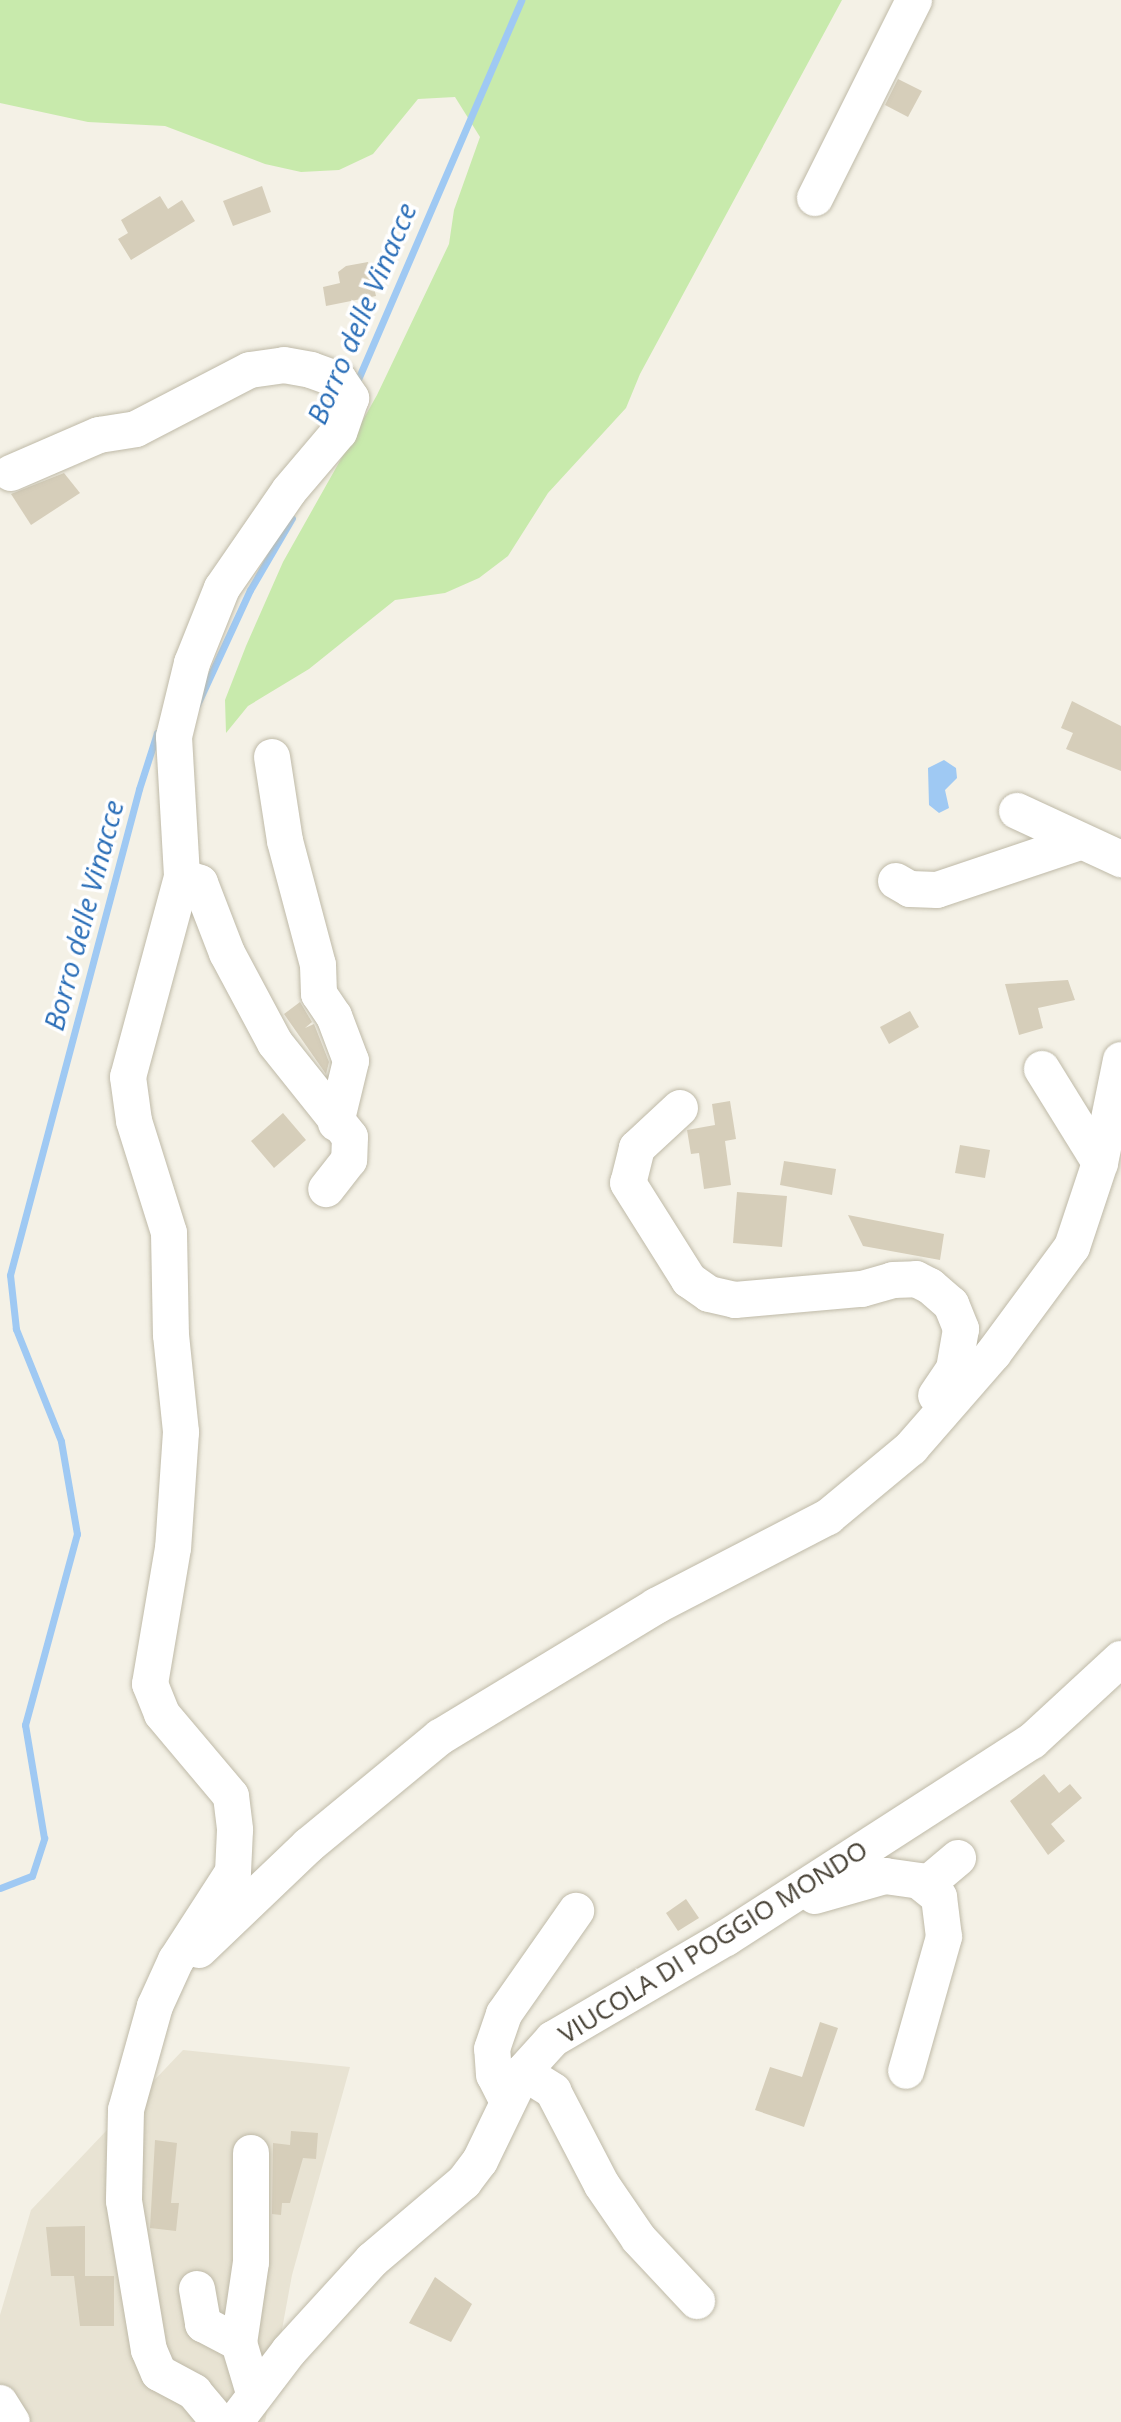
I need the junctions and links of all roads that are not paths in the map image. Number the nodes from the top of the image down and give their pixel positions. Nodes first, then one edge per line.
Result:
1 (914, 0) edge
2 (815, 198) dead end
3 (11, 473) dead end
4 (272, 757) dead end
5 (1017, 811) dead end
6 (1080, 842) junction
7 (1121, 859) edge
8 (182, 877) junction
9 (896, 881) dead end
10 (1121, 1060) edge
11 (1042, 1069) dead end
12 (680, 1108) dead end
13 (336, 1123) junction
14 (1100, 1163) junction
15 (326, 1189) dead end
16 (828, 1517) junction
17 (1121, 1659) edge
18 (958, 1858) dead end
19 (926, 1885) junction
20 (576, 1911) dead end
21 (744, 1926) junction
22 (165, 1982) junction
23 (906, 2071) dead end
24 (516, 2087) junction
25 (251, 2153) dead end
26 (197, 2289) dead end
27 (697, 2301) dead end
28 (239, 2343) junction
29 (0, 2403) edge
30 (244, 2408) edge
31 (12, 2422) edge
32 (219, 2422) edge

1 - 2 street
3 - 8 street
4 - 13 street
5 - 6 street
6 - 7 street
6 - 9 street
8 - 13 street
8 - 22 street
10 - 14 street
11 - 14 street
12 - 16 street
13 - 15 street
14 - 16 street
16 - 22 street
17 - 21 street, VIUCOLA DI POGGIO MONDO
18 - 19 street
19 - 21 street
19 - 23 street
20 - 24 street
21 - 24 street, VIUCOLA DI POGGIO MONDO
22 - 32 street
24 - 27 street
24 - 30 street, VIUCOLA DI POGGIO MONDO
25 - 28 street
26 - 28 street
28 - 30 street
29 - 31 street

